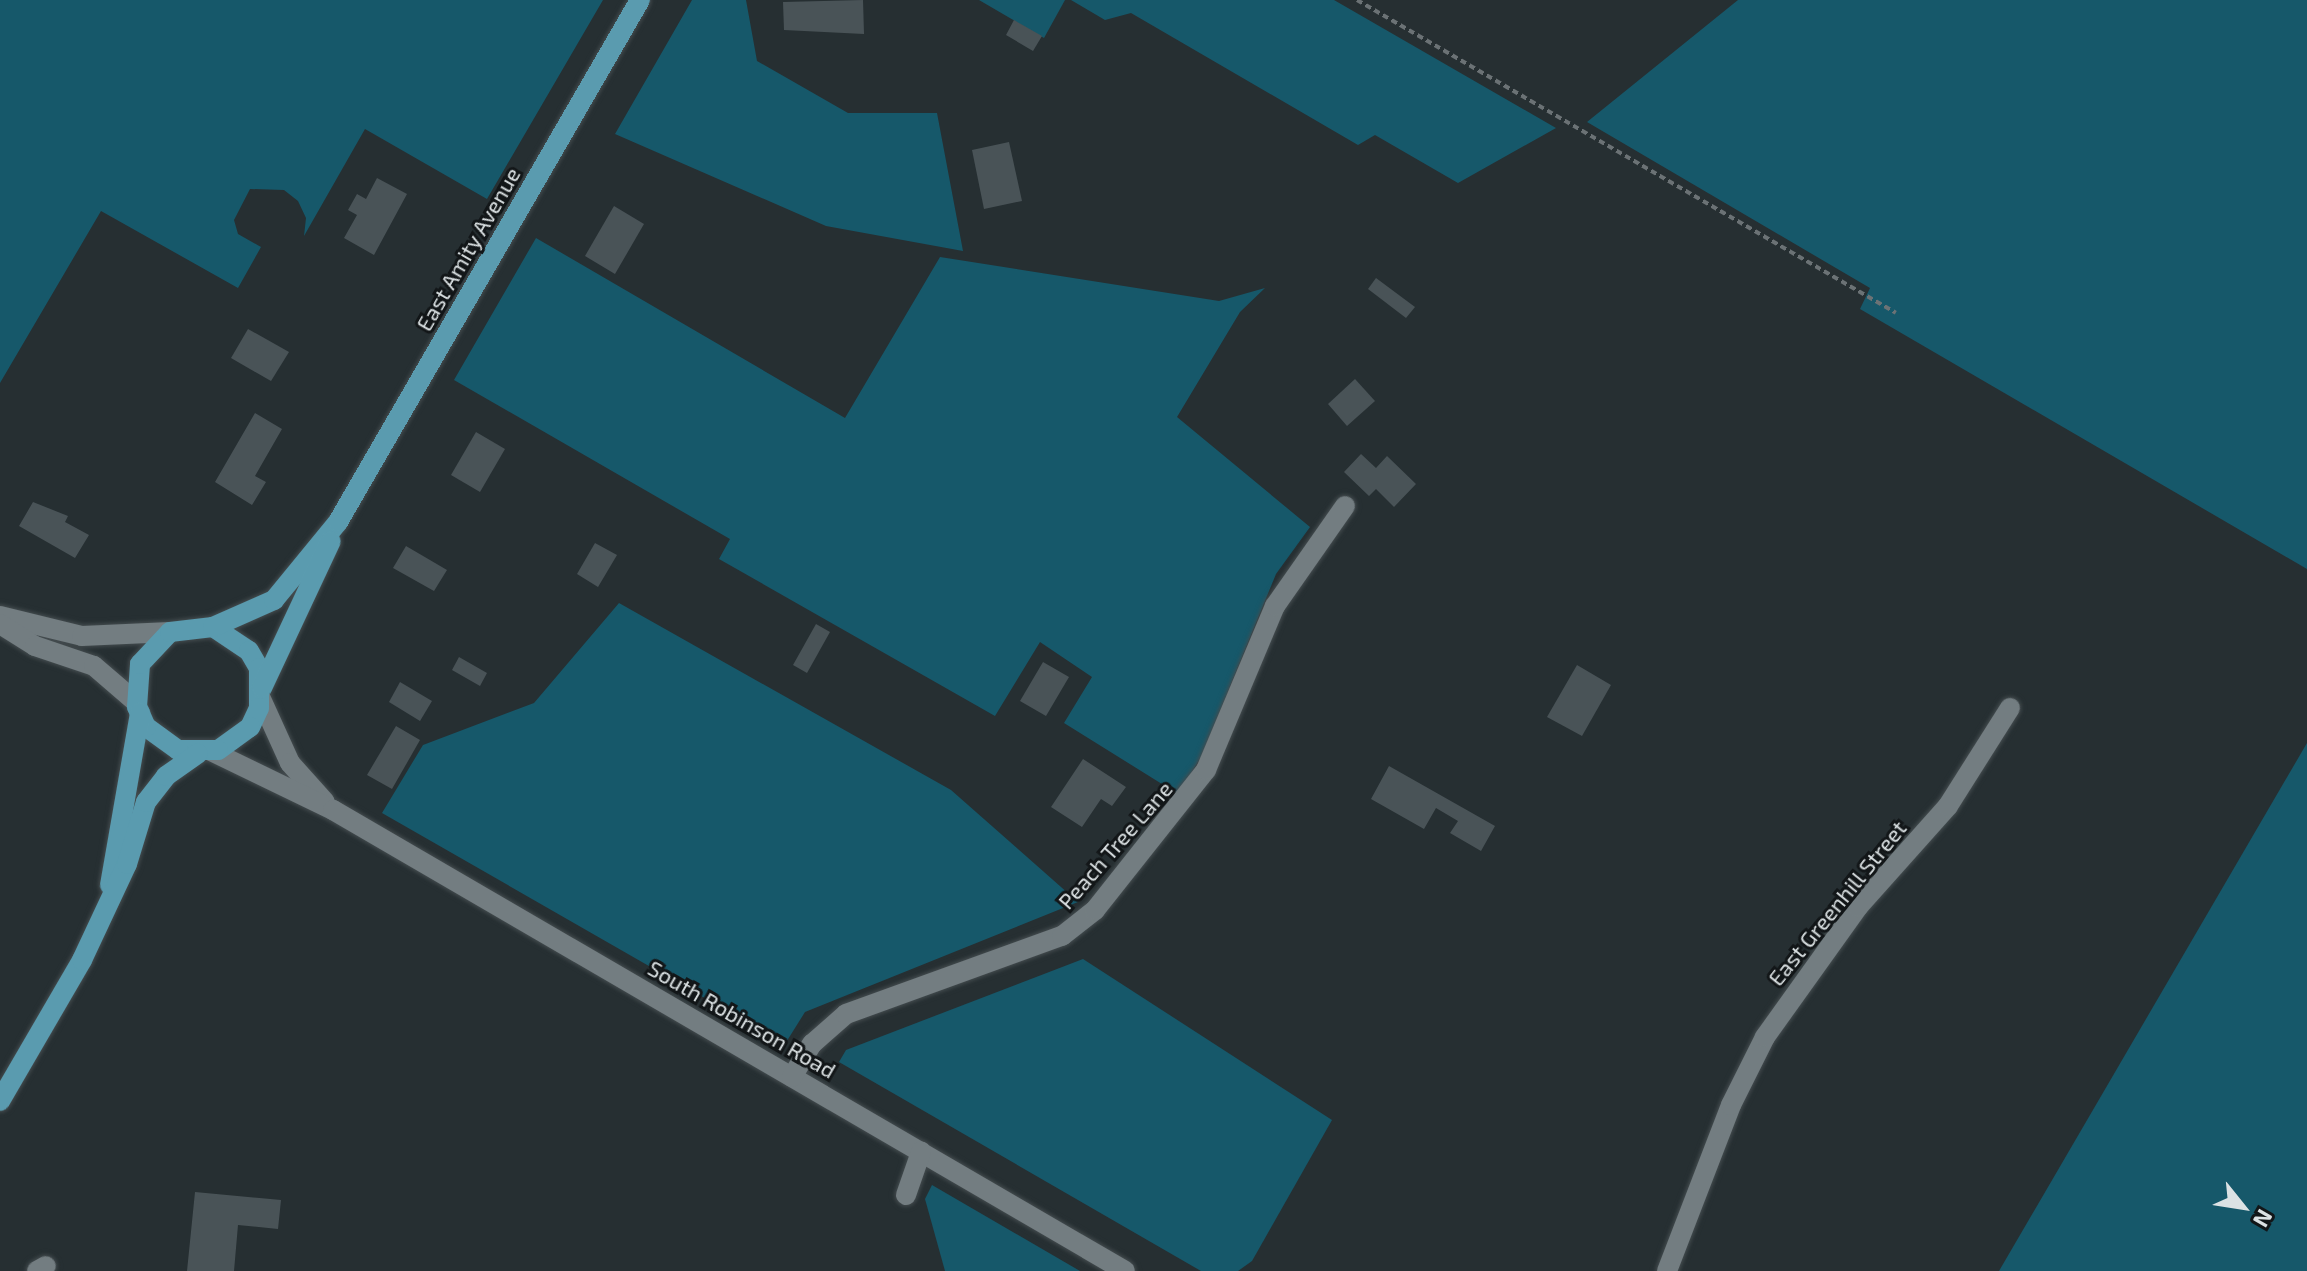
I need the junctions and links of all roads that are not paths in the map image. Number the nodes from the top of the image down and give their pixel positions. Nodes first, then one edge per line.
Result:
1 (640, 0) edge
2 (1345, 506) dead end
3 (338, 522) junction
4 (0, 616) edge
5 (0, 624) edge
6 (213, 627) junction
7 (170, 632) junction
8 (262, 694) junction
9 (138, 707) junction
10 (2010, 708) dead end
11 (205, 752) junction
12 (333, 810) junction
13 (107, 905) junction
14 (792, 1077) junction
15 (0, 1101) edge
16 (921, 1152) junction
17 (906, 1195) dead end
18 (1125, 1271) edge
19 (1667, 1271) edge

1 - 3 main road, East Amity Avenue
2 - 14 street, Peach Tree Lane
3 - 6 main road, East Amity Avenue
3 - 8 main road, East Amity Avenue
4 - 7 street
5 - 9 street
6 - 7 main road
6 - 8 main road
7 - 9 main road
8 - 11 main road
8 - 12 street, South Robinson Road
9 - 11 main road
9 - 13 main road
10 - 19 street, East Greenhill Street
11 - 12 street, South Robinson Road
11 - 13 main road
12 - 14 street, South Robinson Road
13 - 15 main road
14 - 16 street, South Robinson Road
16 - 17 street
16 - 18 street, South Robinson Road

